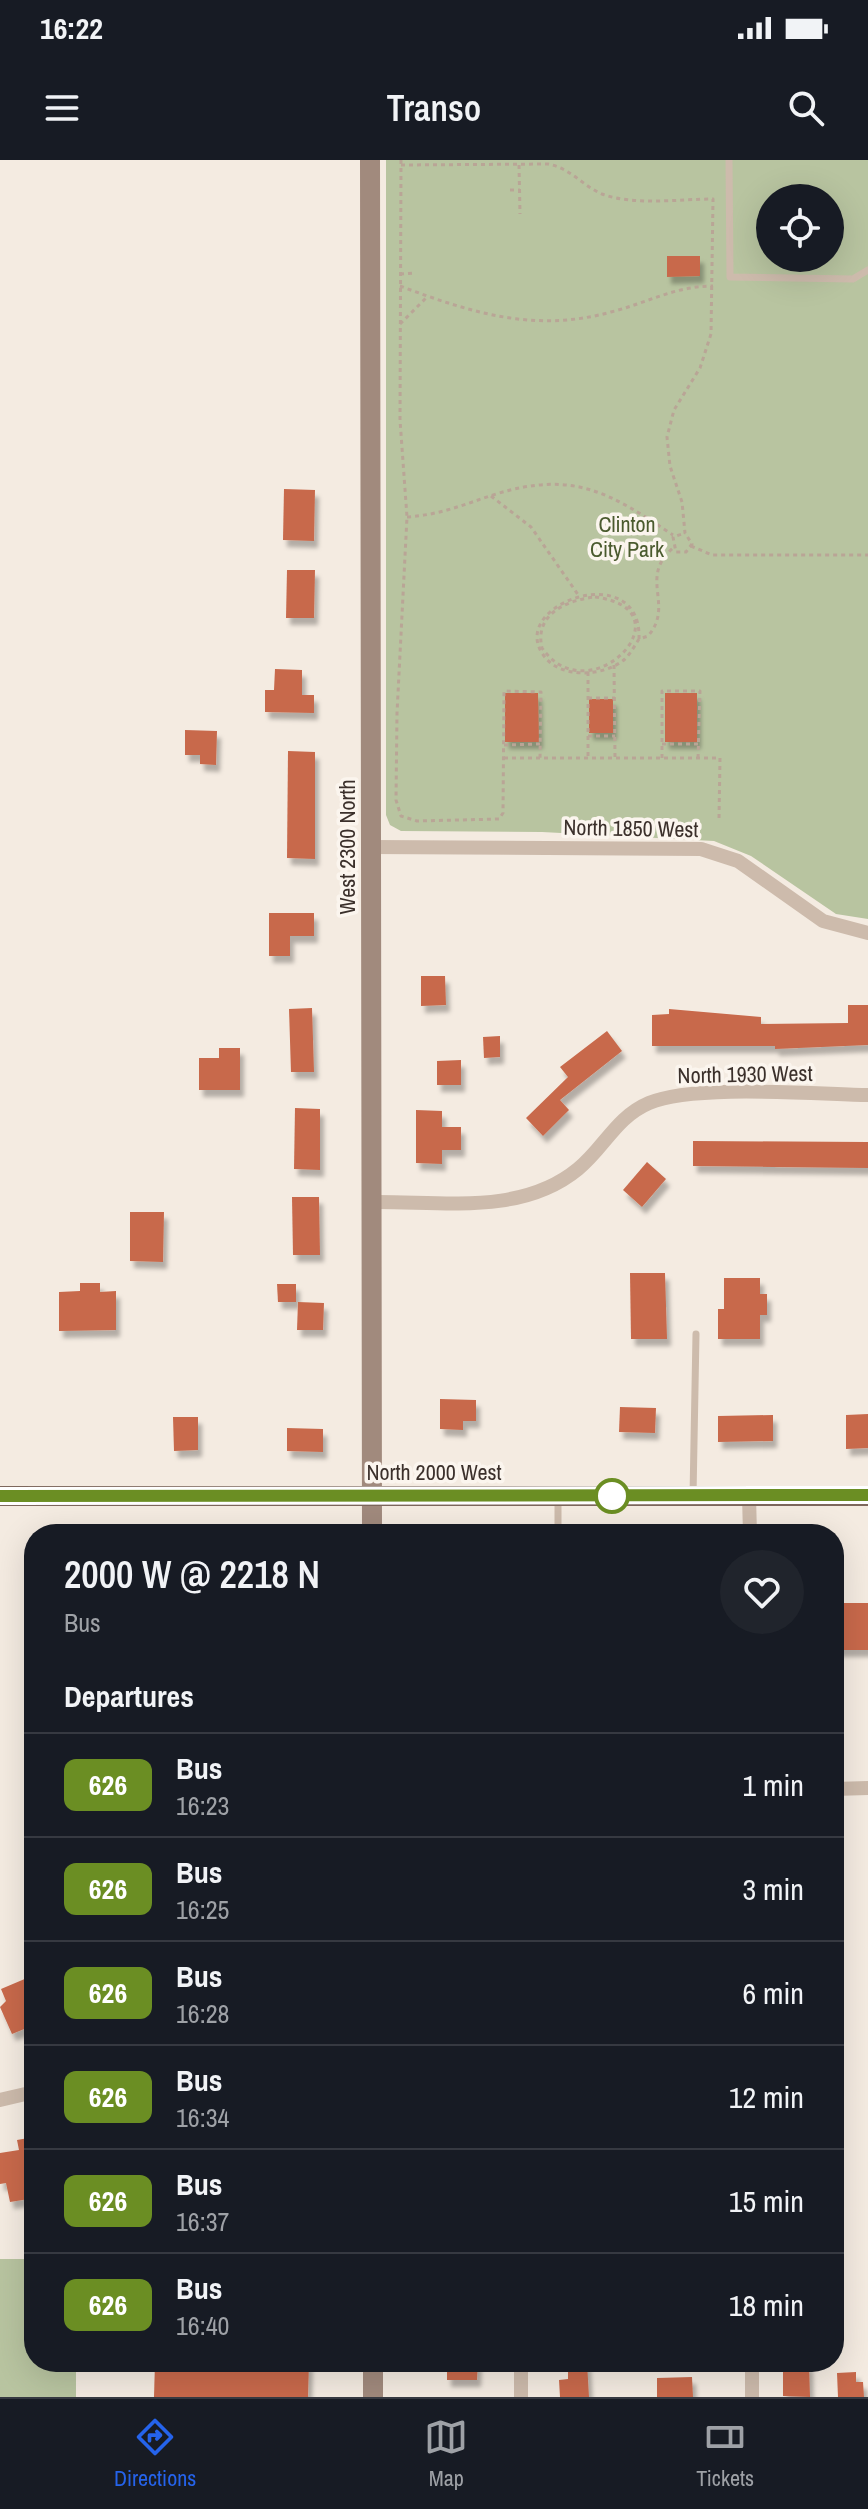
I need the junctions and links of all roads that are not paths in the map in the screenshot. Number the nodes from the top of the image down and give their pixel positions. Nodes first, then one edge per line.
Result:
1 (370, 160) edge
2 (729, 160) edge
3 (868, 270) edge
4 (371, 847) junction
5 (868, 933) edge
6 (868, 1095) edge
7 (372, 1202) junction
8 (696, 1334) dead end
9 (0, 1496) edge
10 (558, 1496) junction
11 (693, 1496) junction
12 (749, 1496) junction
13 (868, 1496) edge
14 (372, 1497) junction
15 (372, 1524) edge
16 (558, 1524) edge
17 (750, 1524) edge
18 (868, 1788) edge
19 (844, 1789) edge
20 (24, 2094) edge
21 (0, 2100) edge
22 (373, 2372) edge
23 (521, 2372) edge
24 (752, 2372) edge
25 (373, 2397) edge
26 (521, 2397) edge
27 (752, 2397) edge

1 - 4 street, West 2300 North
2 - 3 lane
4 - 5 street, North 1850 West
4 - 7 street, West 2300 North
6 - 7 street, North 1930 West
7 - 14 street, West 2300 North
8 - 11 lane
9 - 14 main road, North 2000 West
10 - 11 main road, North 2000 West
10 - 14 main road, North 2000 West
10 - 16 lane
11 - 12 main road, North 2000 West
12 - 13 main road, North 2000 West
12 - 17 street
14 - 15 street, West 2300 North
18 - 19 street
20 - 21 street
22 - 25 street
23 - 26 street
24 - 27 street

